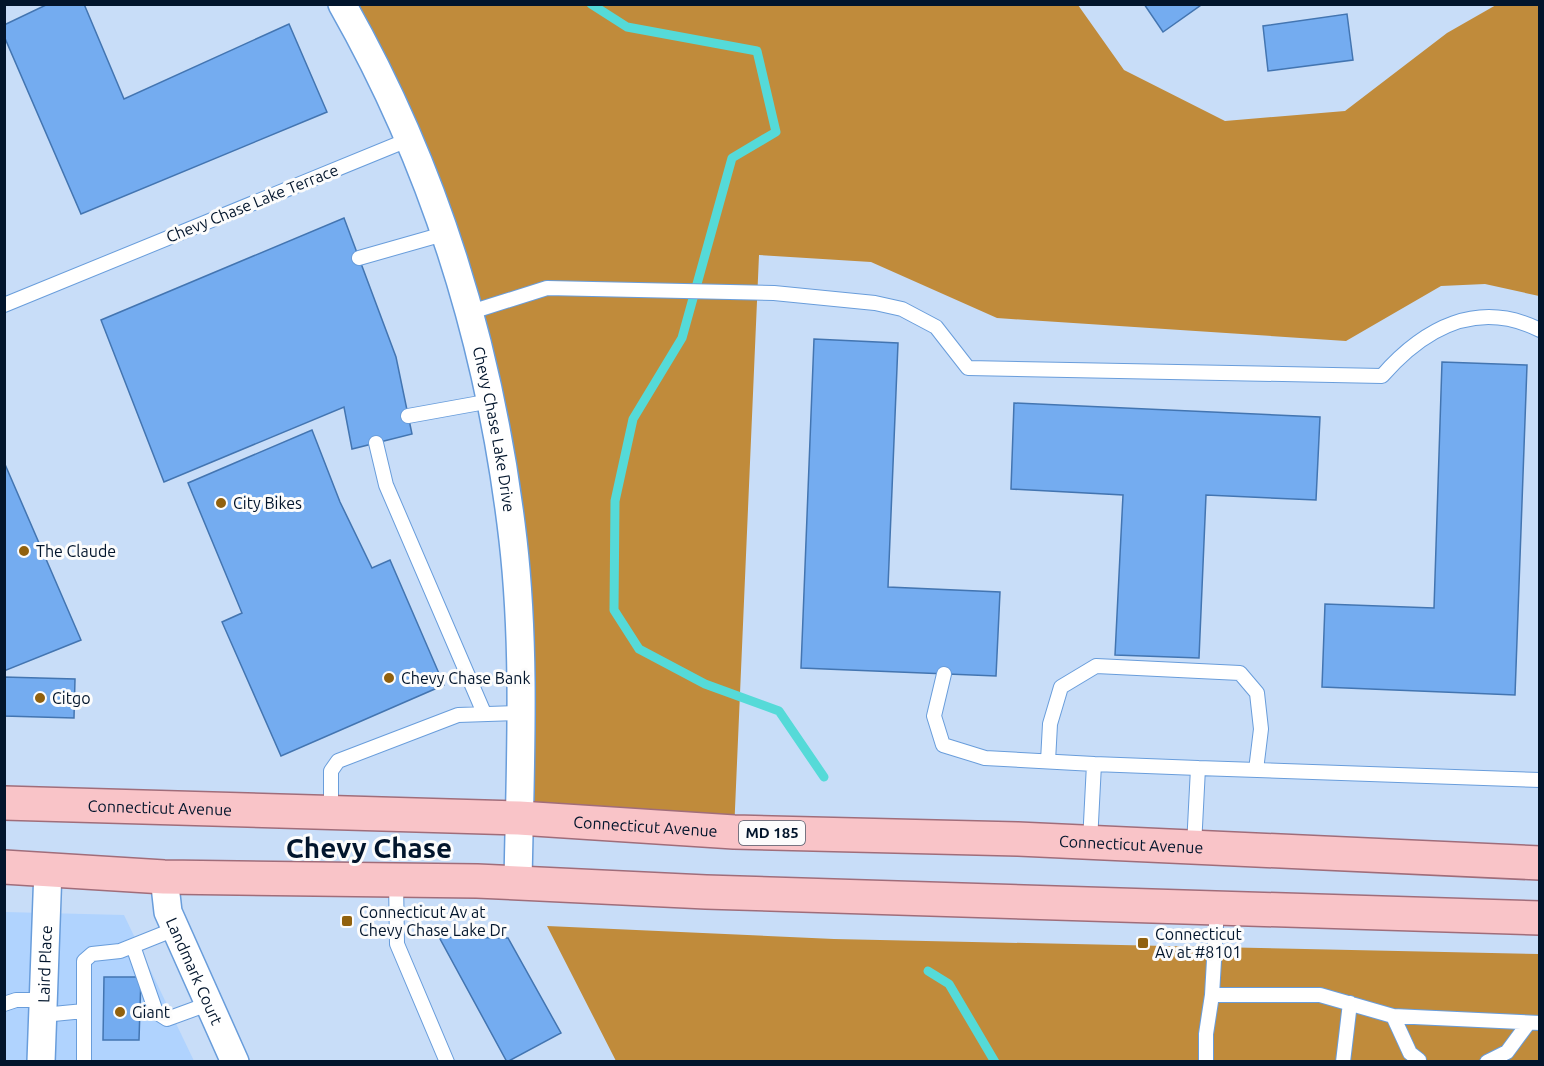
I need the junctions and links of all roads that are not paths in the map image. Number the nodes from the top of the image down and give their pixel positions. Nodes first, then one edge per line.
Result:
1 (342, 4) edge
2 (410, 139) junction
3 (447, 233) junction
4 (359, 258) dead end
5 (4, 305) edge
6 (471, 312) junction
7 (1539, 330) edge
8 (491, 401) junction
9 (408, 416) dead end
10 (376, 443) dead end
11 (944, 674) dead end
12 (484, 713) junction
13 (520, 713) junction
14 (1048, 761) junction
15 (1094, 764) junction
16 (1198, 768) junction
17 (1256, 770) junction
18 (1539, 780) edge
19 (4, 803) edge
20 (331, 813) junction
21 (519, 818) junction
22 (1090, 842) junction
23 (1194, 846) junction
24 (1539, 863) edge
25 (4, 867) edge
26 (48, 869) junction
27 (164, 878) junction
28 (396, 880) junction
29 (518, 882) junction
30 (1217, 908) junction
31 (1539, 918) edge
32 (175, 929) junction
33 (133, 946) junction
34 (1212, 995) junction
35 (1350, 1003) junction
36 (4, 1004) edge
37 (208, 1004) junction
38 (43, 1008) junction
39 (84, 1011) junction
40 (1393, 1016) junction
41 (1533, 1024) edge
42 (1419, 1060) dead end
43 (41, 1062) edge
44 (84, 1062) edge
45 (235, 1062) edge
46 (447, 1062) edge
47 (1206, 1062) edge
48 (1343, 1062) edge
49 (1487, 1062) edge

1 - 2 street, Chevy Chase Lake Drive
2 - 3 street, Chevy Chase Lake Drive
2 - 5 lane, Chevy Chase Lake Terrace
3 - 4 lane
3 - 6 street, Chevy Chase Lake Drive
6 - 7 lane
6 - 8 street, Chevy Chase Lake Drive
8 - 9 lane
8 - 13 street, Chevy Chase Lake Drive
10 - 12 lane
11 - 14 lane
12 - 13 lane
12 - 20 lane
13 - 21 street, Chevy Chase Lake Drive
14 - 15 lane
14 - 17 lane
15 - 16 lane
15 - 22 lane
16 - 17 lane
16 - 23 lane
17 - 18 lane
19 - 20 main road, Connecticut Avenue / MD 185
20 - 21 main road, Connecticut Avenue / MD 185
21 - 22 main road, Connecticut Avenue / MD 185
21 - 29 street, Chevy Chase Lake Drive
22 - 23 main road, Connecticut Avenue / MD 185
23 - 24 main road, Connecticut Avenue / MD 185
25 - 26 main road
26 - 27 main road
26 - 38 street, Laird Place
27 - 28 main road
27 - 32 street, Landmark Court
28 - 29 main road
28 - 46 lane
29 - 30 main road
30 - 31 main road
30 - 34 lane
32 - 33 lane
32 - 37 street, Landmark Court
33 - 37 lane
33 - 39 lane
34 - 35 lane
34 - 47 lane
35 - 40 lane
35 - 48 lane
36 - 38 lane
37 - 45 street, Landmark Court
38 - 39 lane
38 - 43 street, Laird Place
39 - 44 lane
40 - 41 lane
40 - 42 lane
41 - 49 lane

